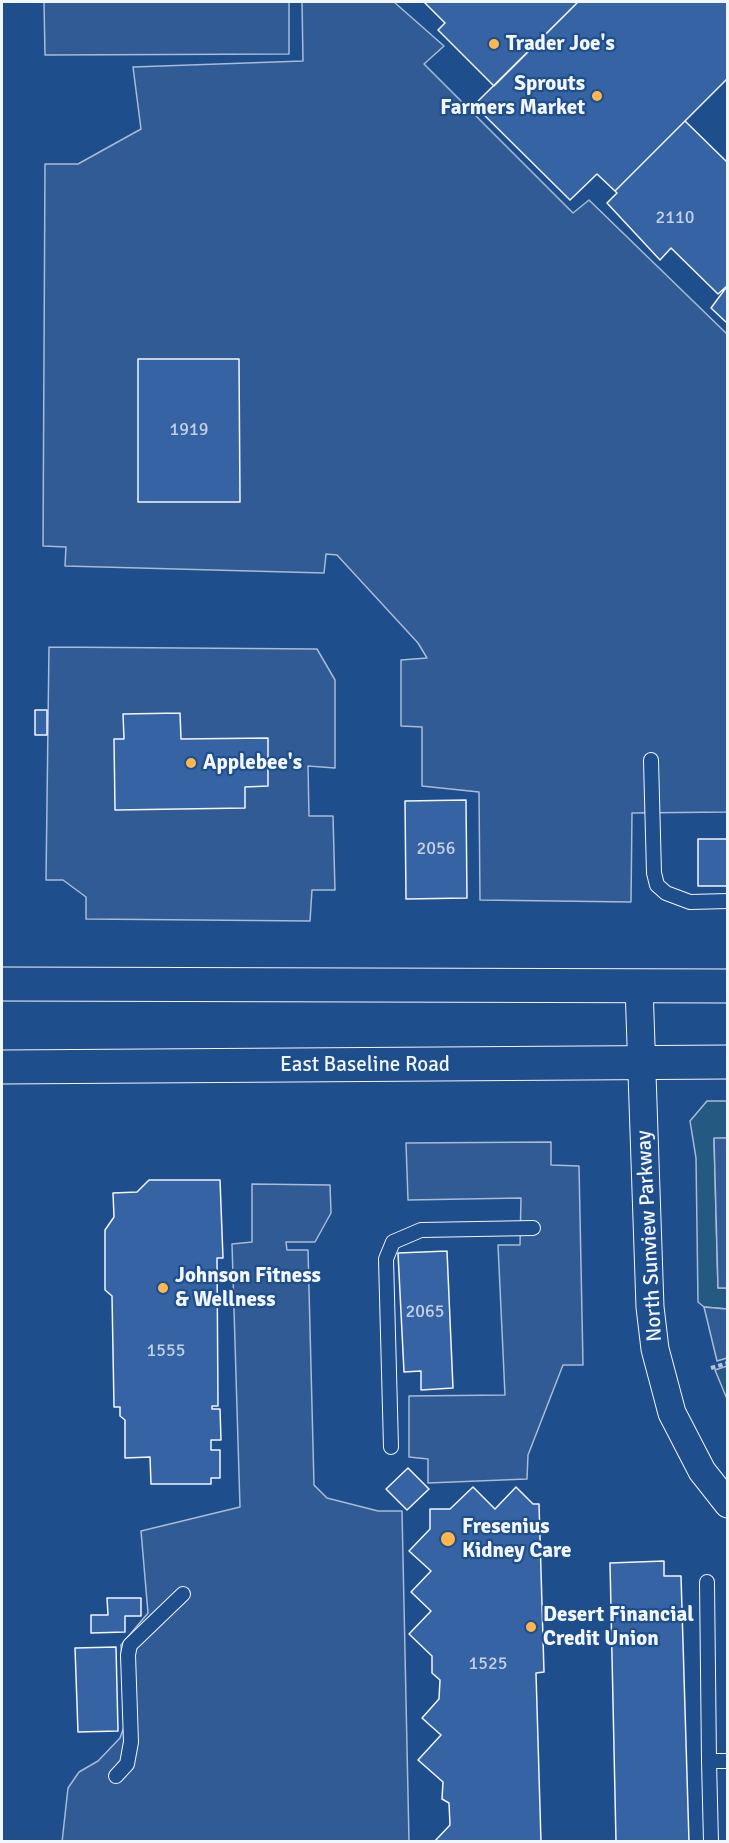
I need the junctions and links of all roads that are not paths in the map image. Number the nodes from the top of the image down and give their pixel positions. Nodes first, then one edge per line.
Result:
1 (651, 760) dead end
2 (728, 901) edge
3 (2, 984) edge
4 (639, 986) junction
5 (728, 986) edge
6 (728, 1062) edge
7 (642, 1063) junction
8 (2, 1067) edge
9 (533, 1228) dead end
10 (392, 1447) dead end
11 (728, 1504) edge
12 (707, 1582) dead end
13 (183, 1594) dead end
14 (709, 1761) junction
15 (728, 1761) edge
16 (116, 1776) dead end
17 (711, 1842) edge

1 - 2 lane
3 - 4 main road
4 - 5 main road
4 - 7 street, North Sunview Parkway
6 - 7 main road, East Baseline Road
7 - 8 main road, East Baseline Road
7 - 11 street, North Sunview Parkway
9 - 10 lane
12 - 14 lane
13 - 16 lane
14 - 15 lane
14 - 17 lane

